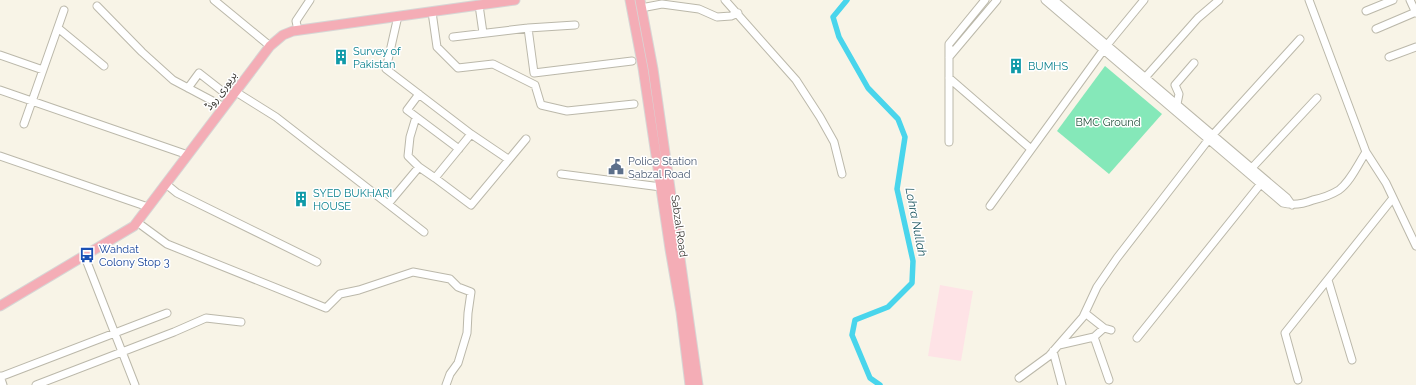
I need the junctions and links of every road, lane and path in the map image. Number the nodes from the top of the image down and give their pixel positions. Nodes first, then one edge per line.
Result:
1 (214, 0) edge
2 (310, 0) edge
3 (515, 0) edge
4 (630, 0) edge
5 (725, 0) edge
6 (985, 0) edge
7 (997, 0) edge
8 (1045, 0) edge
9 (1054, 0) edge
10 (1144, 0) edge
11 (1219, 0) edge
12 (1309, 0) edge
13 (1393, 0) edge
14 (1410, 0) edge
15 (640, 4) edge
16 (479, 5) junction
17 (97, 6) dead end
18 (64, 10) dead end
19 (1366, 11) dead end
20 (432, 12) junction
21 (738, 13) junction
22 (1416, 13) edge
23 (398, 16) junction
24 (575, 25) dead end
25 (58, 28) junction
26 (528, 28) junction
27 (1376, 29) dead end
28 (298, 30) junction
29 (483, 33) junction
30 (453, 37) dead end
31 (1300, 39) dead end
32 (270, 46) junction
33 (1416, 47) edge
34 (1105, 48) junction
35 (0, 55) edge
36 (949, 57) junction
37 (1388, 57) dead end
38 (632, 61) dead end
39 (1194, 63) dead end
40 (104, 66) dead end
41 (43, 70) junction
42 (949, 78) junction
43 (1144, 80) junction
44 (188, 88) junction
45 (0, 90) edge
46 (419, 94) junction
47 (233, 95) junction
48 (1317, 98) dead end
49 (32, 101) junction
50 (634, 104) dead end
51 (1177, 104) junction
52 (224, 107) junction
53 (416, 117) junction
54 (24, 124) dead end
55 (471, 134) junction
56 (1211, 137) junction
57 (526, 139) dead end
58 (949, 142) dead end
59 (459, 149) junction
60 (1031, 149) junction
61 (1366, 152) junction
62 (188, 155) junction
63 (0, 156) edge
64 (508, 160) junction
65 (419, 167) junction
66 (663, 170) junction
67 (1250, 170) junction
68 (561, 174) dead end
69 (842, 174) dead end
70 (435, 178) junction
71 (1263, 182) junction
72 (166, 184) junction
73 (661, 187) junction
74 (1393, 198) junction
75 (388, 204) junction
76 (990, 206) dead end
77 (148, 207) junction
78 (137, 222) junction
79 (424, 232) dead end
80 (1416, 246) edge
81 (85, 257) junction
82 (316, 262) dead end
83 (1328, 280) junction
84 (0, 306) edge
85 (1085, 312) junction
86 (167, 313) dead end
87 (241, 322) dead end
88 (114, 332) junction
89 (1094, 337) junction
90 (1137, 338) dead end
91 (1056, 348) junction
92 (122, 351) junction
93 (1352, 360) dead end
94 (0, 377) edge
95 (1019, 378) dead end
96 (1109, 380) dead end
97 (1298, 380) dead end
98 (4, 385) edge
99 (36, 385) edge
100 (135, 385) edge
101 (446, 385) edge
102 (690, 385) edge
103 (698, 385) edge
104 (1061, 385) edge

1 - 32 street
2 - 28 street
3 - 16 main road, بریوری روڈ
4 - 66 main road, Sabzal Road
5 - 21 street
6 - 36 street
7 - 36 street
8 - 34 street
9 - 34 street
10 - 34 street
11 - 43 street
12 - 61 street
13 - 19 street
14 - 22 street
15 - 21 street
15 - 66 main road, Sabzal Road
16 - 20 main road, بریوری روڈ
16 - 29 street
17 - 44 street
18 - 25 street
20 - 23 main road, بریوری روڈ
20 - 50 street
21 - 69 street
22 - 27 street
23 - 28 main road, بریوری روڈ
23 - 46 street
24 - 26 street
25 - 40 street
25 - 41 street
26 - 29 street
26 - 38 street
28 - 32 main road, بریوری روڈ
29 - 30 street
31 - 56 street
32 - 47 main road, بریوری روڈ
33 - 37 street
34 - 43 street
34 - 60 street
35 - 41 street
36 - 42 street
39 - 51 street
41 - 49 street
42 - 58 street
42 - 60 street
43 - 51 street
43 - 56 street
44 - 47 street
44 - 52 street
45 - 49 street
46 - 53 street
46 - 55 street
47 - 52 main road, بریوری روڈ
47 - 75 street
48 - 67 street
49 - 54 street
49 - 62 street
51 - 56 street
52 - 62 main road, بریوری روڈ
53 - 59 street
53 - 65 street
55 - 59 street
55 - 64 street
56 - 67 street
56 - 85 street
57 - 64 street
59 - 70 street
60 - 76 street
61 - 71 street
61 - 74 street
62 - 72 main road, بریوری روڈ
63 - 77 street
64 - 70 street
65 - 70 street
65 - 75 street
66 - 73 main road, Sabzal Road
66 - 103 main road, Sabzal Road
67 - 71 street
68 - 73 street
71 - 90 street
72 - 77 main road, بریوری روڈ
72 - 82 street
73 - 102 main road, Sabzal Road
74 - 80 street
74 - 83 street
75 - 79 street
77 - 78 main road, بریوری روڈ
78 - 81 main road, بریوری روڈ
78 - 101 street
81 - 84 main road, بریوری روڈ
81 - 88 street
83 - 93 street
83 - 97 street
85 - 89 street
85 - 91 street
86 - 88 street
87 - 92 street
88 - 92 street
88 - 94 street
89 - 91 street
89 - 96 street
91 - 95 street
91 - 104 street
92 - 99 street
92 - 100 street
94 - 98 street

